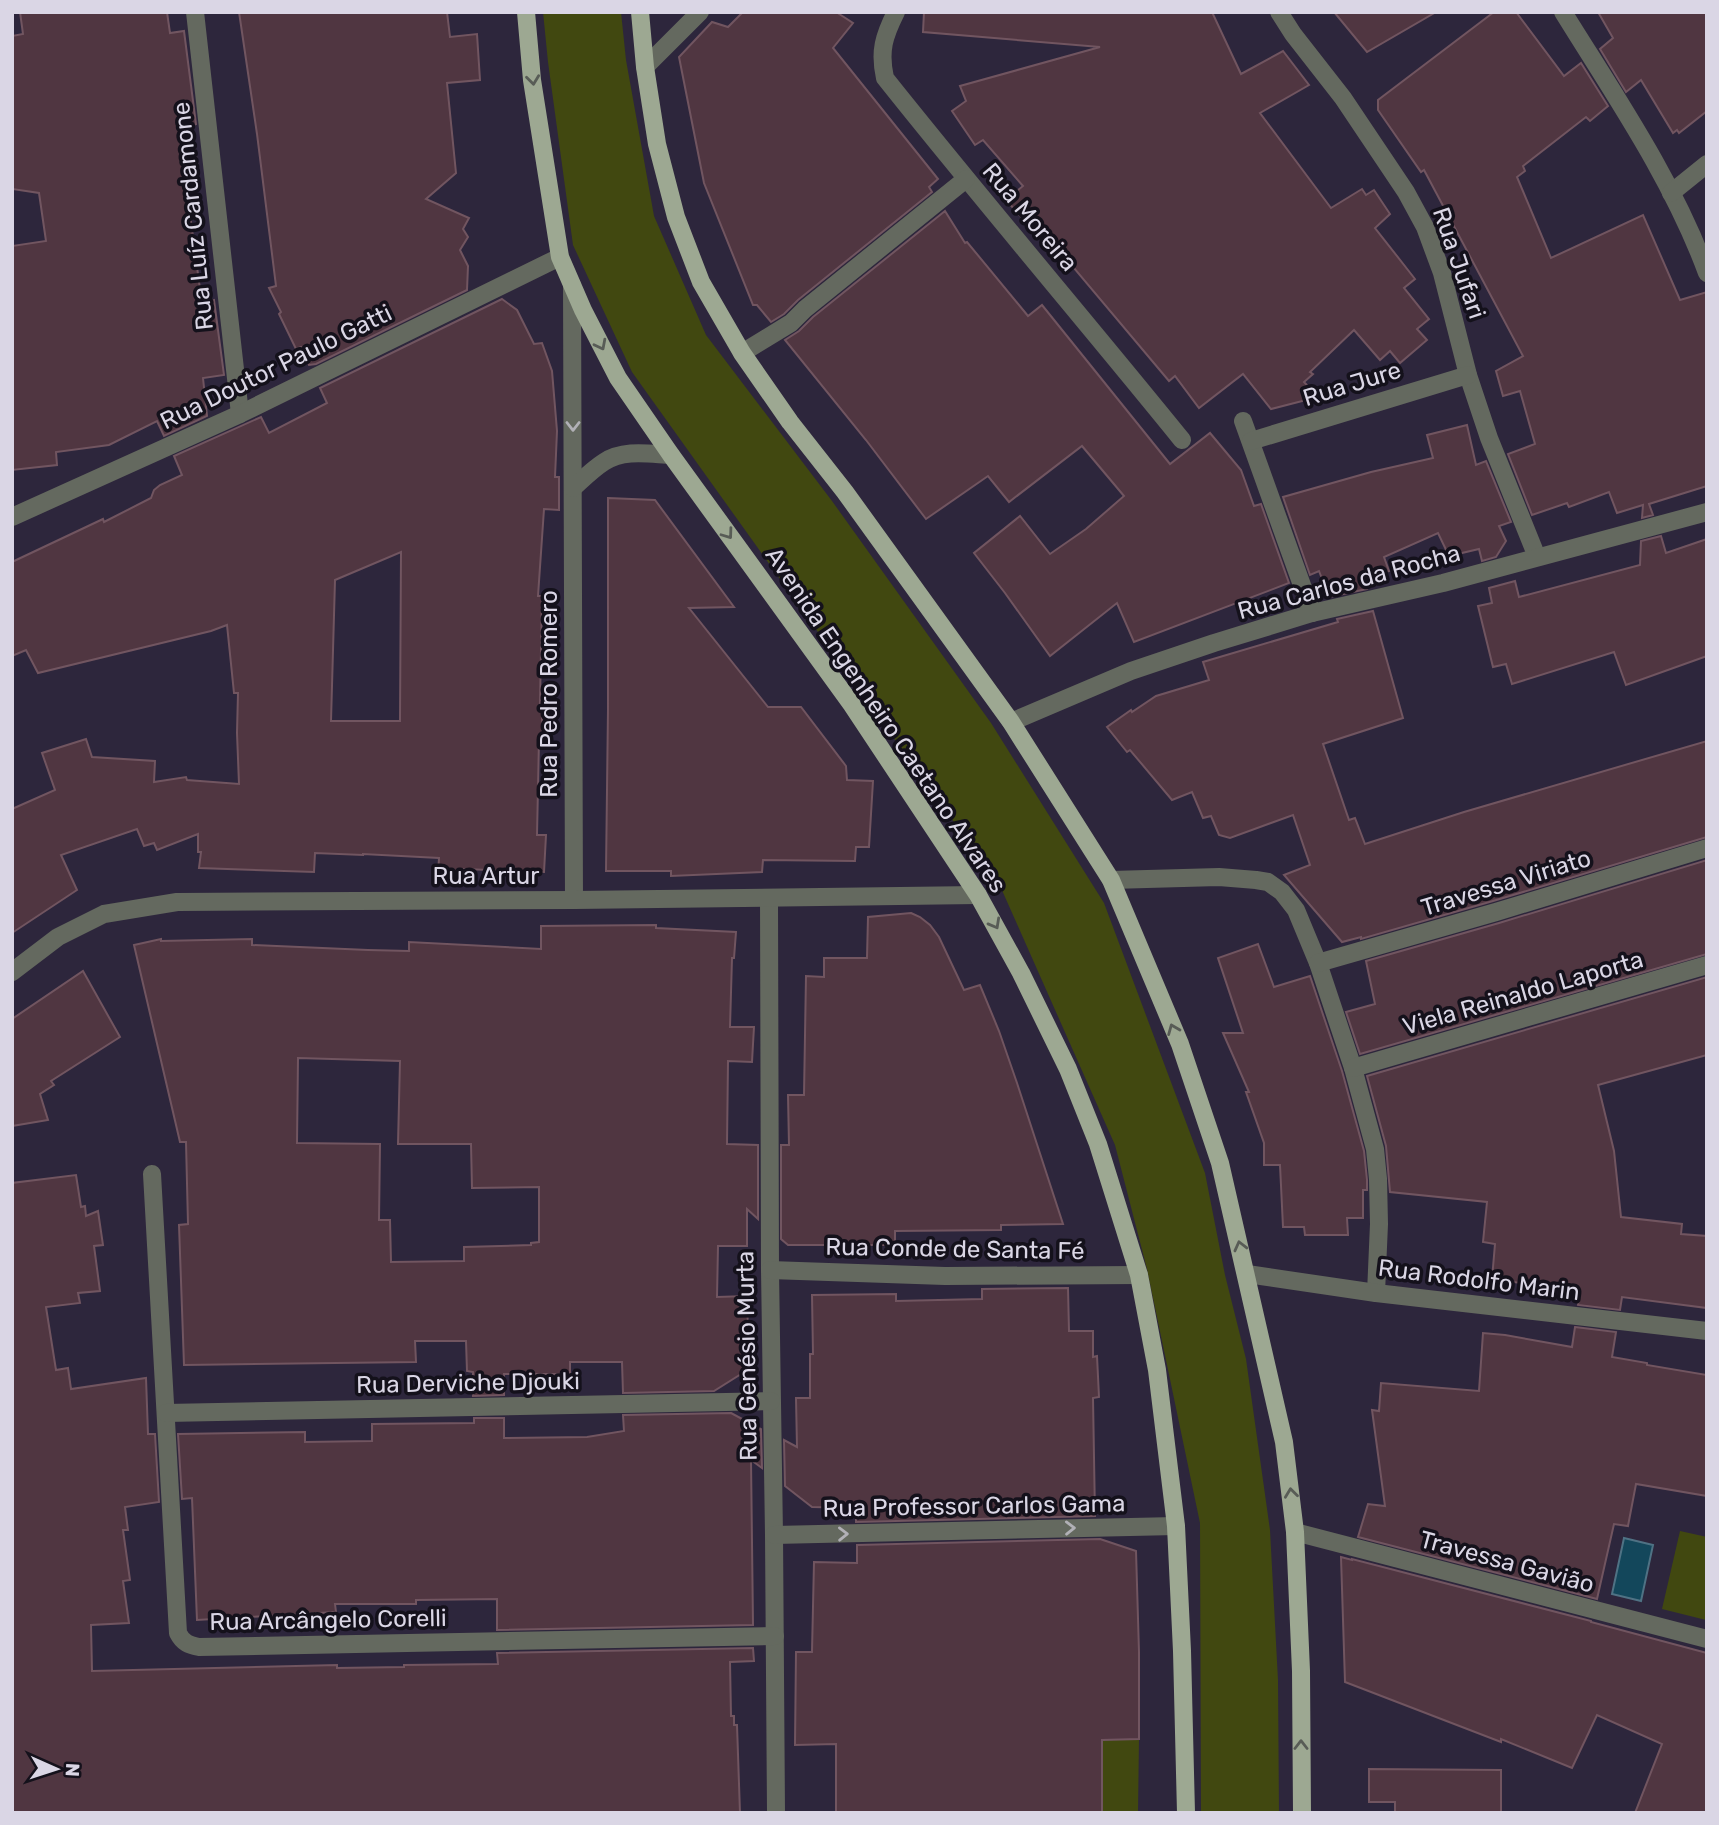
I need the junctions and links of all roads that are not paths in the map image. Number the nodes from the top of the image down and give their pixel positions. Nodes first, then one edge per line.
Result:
1 (195, 12) edge
2 (526, 12) edge
3 (640, 12) edge
4 (700, 12) edge
5 (896, 12) edge
6 (1279, 12) edge
7 (1563, 12) edge
8 (645, 67) junction
9 (1707, 164) edge
10 (966, 179) junction
11 (1671, 193) junction
12 (560, 257) junction
13 (1707, 274) edge
14 (572, 285) junction
15 (742, 353) junction
16 (1468, 375) junction
17 (240, 414) junction
18 (1243, 421) dead end
19 (1182, 440) dead end
20 (1251, 441) junction
21 (671, 455) junction
22 (573, 488) junction
23 (1707, 512) edge
24 (12, 517) edge
25 (1538, 557) junction
26 (1312, 613) junction
27 (1011, 722) junction
28 (1707, 848) edge
29 (1111, 880) junction
30 (978, 895) junction
31 (769, 898) junction
32 (574, 900) junction
33 (1318, 963) junction
34 (1707, 965) edge
35 (12, 972) edge
36 (1353, 1068) junction
37 (152, 1174) dead end
38 (770, 1270) junction
39 (1247, 1274) junction
40 (1139, 1275) junction
41 (1376, 1293) junction
42 (1707, 1331) edge
43 (771, 1401) junction
44 (166, 1413) junction
45 (1176, 1526) junction
46 (1295, 1532) junction
47 (774, 1535) junction
48 (775, 1636) junction
49 (1707, 1639) edge
50 (776, 1813) edge
51 (1186, 1813) edge
52 (1301, 1813) edge

1 - 17 street, Rua Luíz Cardamone
2 -> 12 main road, Avenida Engenheiro Caetano Alvares
3 - 8 main road
4 - 8 street
5 - 10 street, Rua Moreira
6 - 16 street, Rua Jufari
7 - 11 street
8 - 15 main road
9 - 11 street
10 - 15 street
10 - 19 street, Rua Moreira
11 - 13 street
12 - 14 main road, Avenida Engenheiro Caetano Alvares
12 - 17 street, Rua Doutor Paulo Gatti
14 -> 21 main road, Avenida Engenheiro Caetano Alvares
14 -> 22 street, Rua Pedro Romero
15 - 27 main road
16 - 20 street, Rua Jure
16 - 25 street, Rua Jufari
17 - 24 street, Rua Doutor Paulo Gatti
18 - 20 street
20 - 26 street
21 - 22 street
21 -> 30 main road, Avenida Engenheiro Caetano Alvares
22 - 32 street, Rua Pedro Romero
23 - 25 street, Rua Carlos da Rocha
25 - 26 street, Rua Carlos da Rocha
26 - 27 street, Rua Carlos da Rocha
27 - 29 main road
28 - 33 street, Travessa Viriato
29 - 33 street
39 -> 29 main road
30 - 31 street, Rua Artur
30 -> 40 main road, Avenida Engenheiro Caetano Alvares
31 - 32 street, Rua Artur
31 - 38 street, Rua Genésio Murta
32 - 35 street, Rua Artur
33 - 36 street
34 - 36 street, Viela Reinaldo Laporta
36 - 41 street
37 - 44 street, Rua Arcângelo Corelli
38 - 40 street, Rua Conde de Santa Fé
38 - 43 street, Rua Genésio Murta
39 - 41 street, Rua Rodolfo Marin
46 -> 39 main road
40 - 45 main road, Avenida Engenheiro Caetano Alvares
41 - 42 street, Rua Rodolfo Marin
43 - 44 street, Rua Derviche Djouki
43 - 47 street, Rua Genésio Murta
44 - 48 street, Rua Arcângelo Corelli
47 -> 45 street, Rua Professor Carlos Gama
45 - 51 main road, Avenida Engenheiro Caetano Alvares
46 - 49 street, Travessa Gavião
52 -> 46 main road
47 - 48 street, Rua Genésio Murta
48 - 50 street, Rua Genésio Murta

